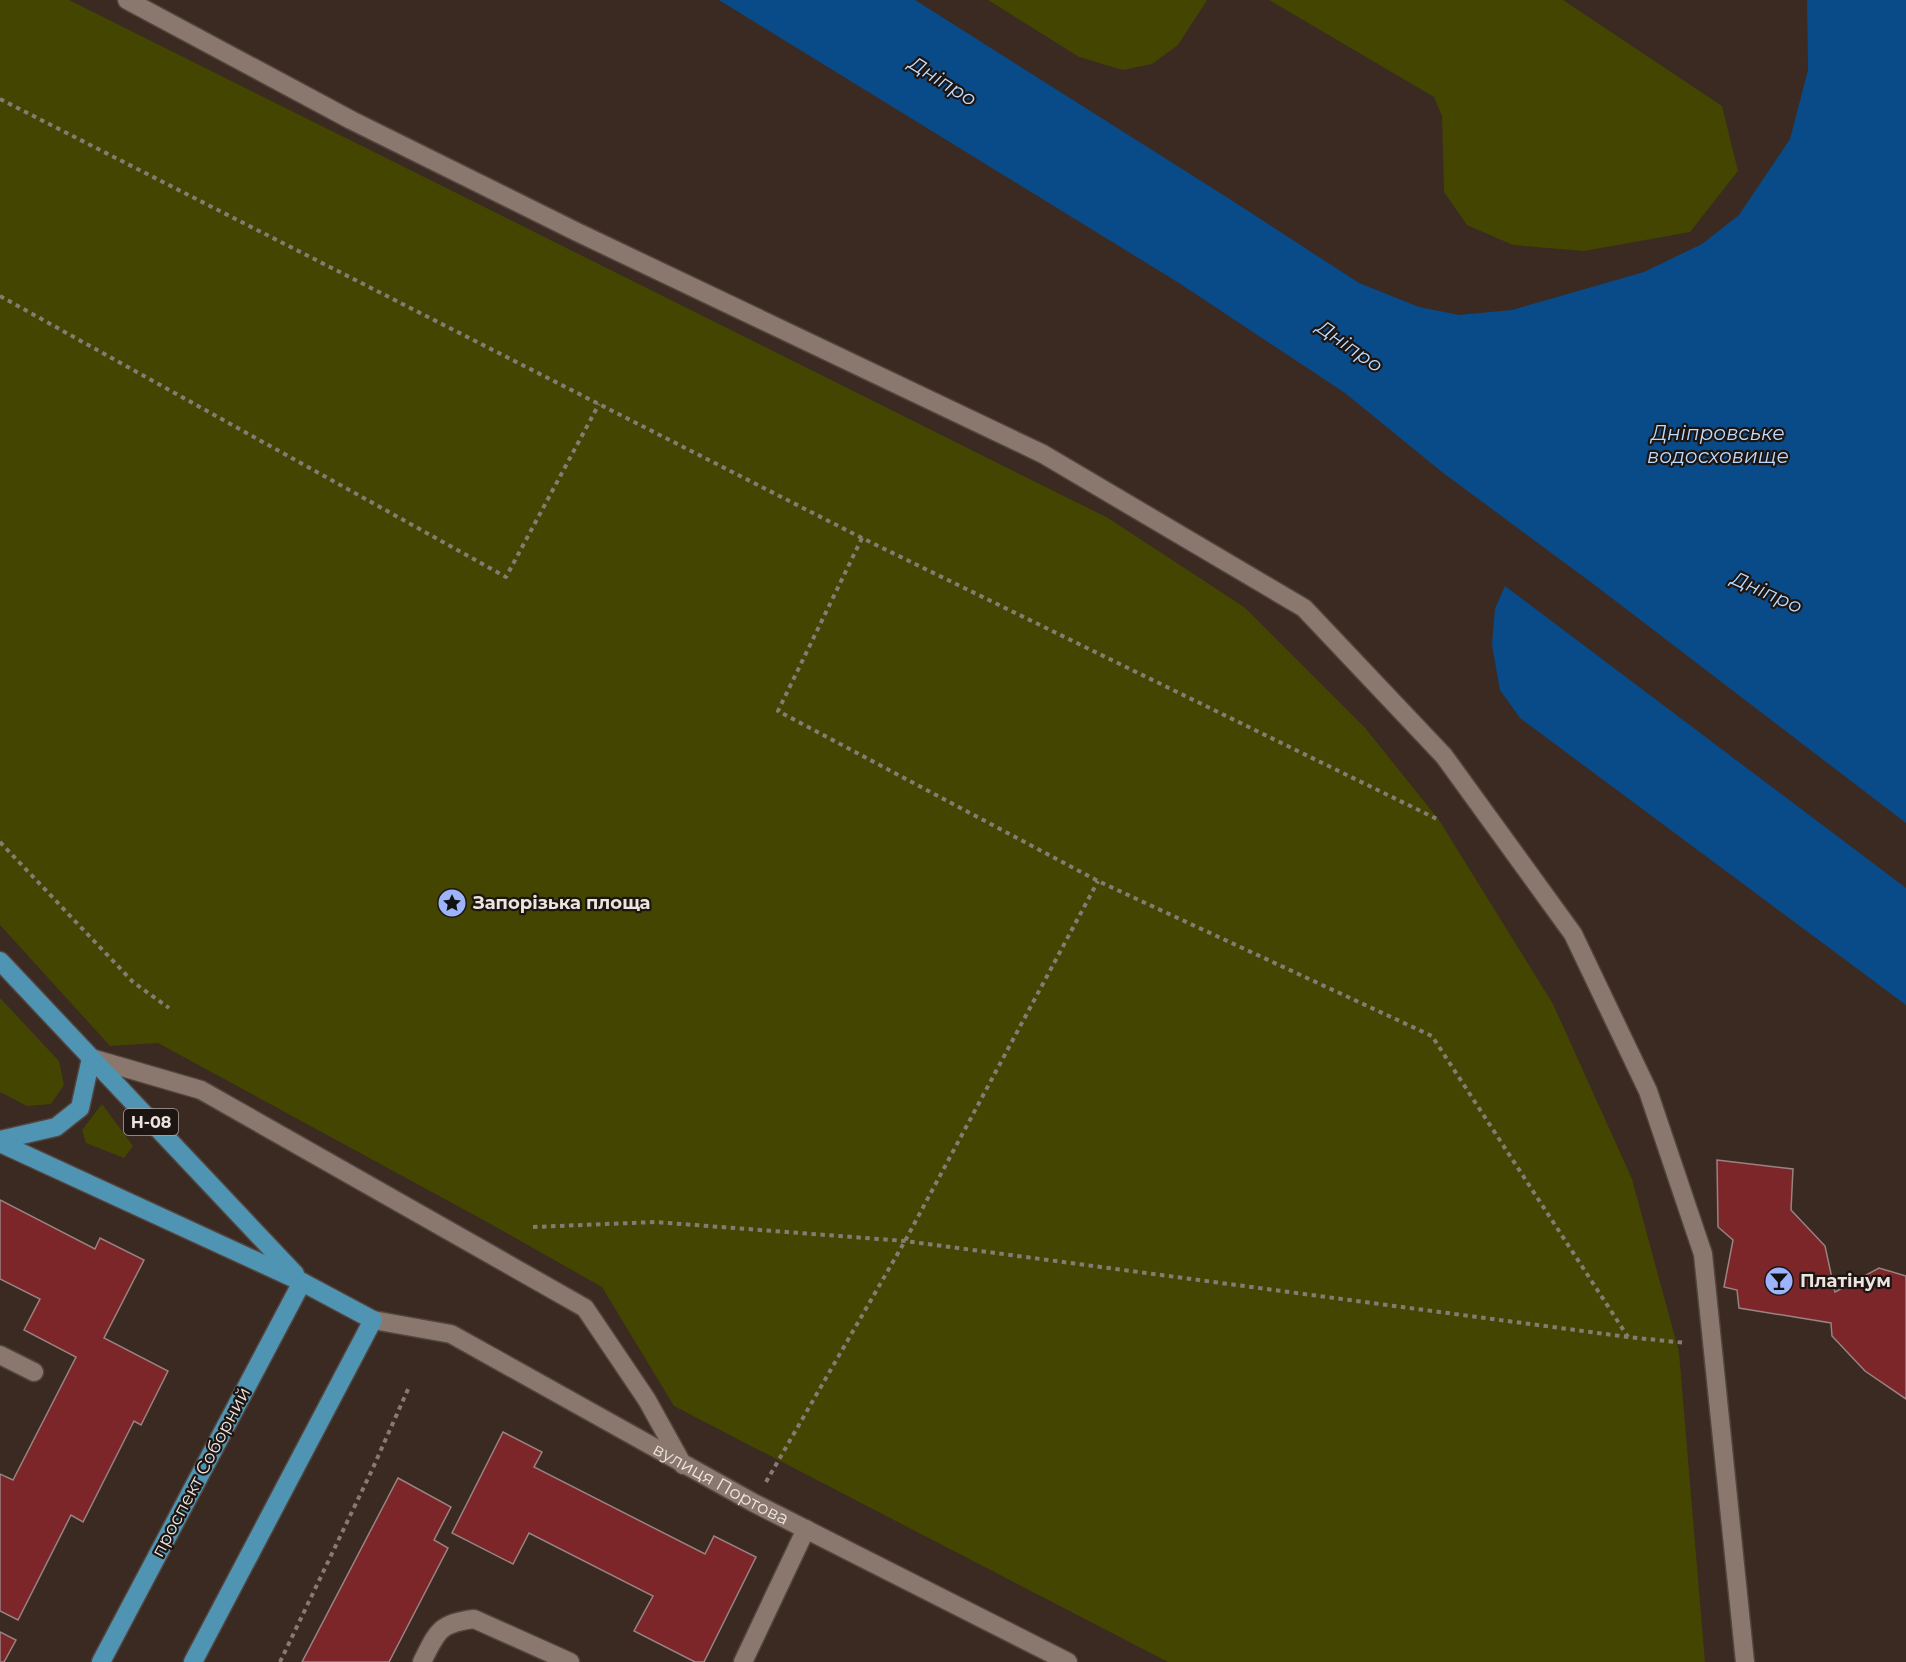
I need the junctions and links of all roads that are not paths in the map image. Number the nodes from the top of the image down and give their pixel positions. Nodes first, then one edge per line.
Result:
1 (127, 0) edge
2 (0, 961) edge
3 (91, 1058) junction
4 (0, 1142) edge
5 (302, 1282) junction
6 (374, 1320) junction
7 (0, 1354) edge
8 (34, 1372) dead end
9 (683, 1465) junction
10 (806, 1529) junction
11 (101, 1662) edge
12 (193, 1662) edge
13 (422, 1662) edge
14 (570, 1662) edge
15 (743, 1662) edge
16 (1068, 1662) edge
17 (1745, 1662) edge

1 - 17 street
2 - 3 main road, Н-08
3 - 4 main road
3 - 5 main road, Н-08
3 - 9 street
4 - 5 main road, Н-08
5 - 6 main road, Н-08
5 - 11 main road, проспект Соборний
6 - 9 street, вулиця Портова
6 - 12 main road
7 - 8 street
9 - 10 street, вулиця Портова
10 - 15 street
10 - 16 street, вулиця Портова
13 - 14 street

